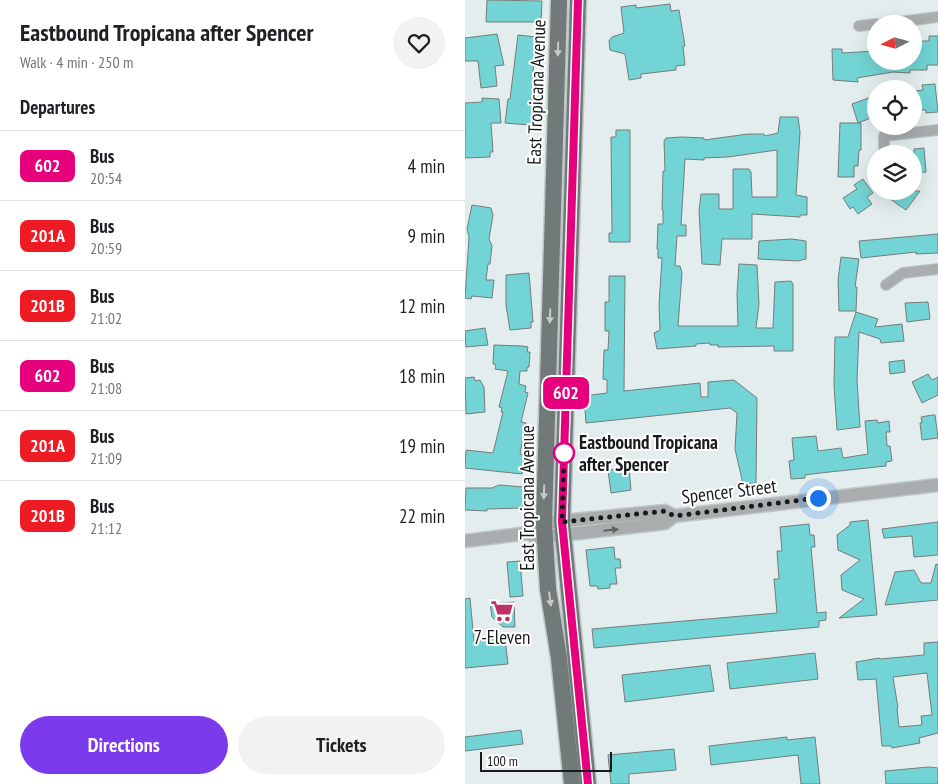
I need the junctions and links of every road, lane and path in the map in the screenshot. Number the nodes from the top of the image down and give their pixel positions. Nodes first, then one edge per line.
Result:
1 (559, 0) edge
2 (570, 0) edge
3 (578, 0) edge
4 (938, 18) edge
5 (923, 20) edge
6 (867, 25) edge
7 (859, 26) dead end
8 (577, 28) junction
9 (938, 130) edge
10 (884, 145) edge
11 (554, 174) junction
12 (552, 251) junction
13 (569, 264) junction
14 (938, 269) edge
15 (886, 285) dead end
16 (568, 324) junction
17 (938, 485) edge
18 (562, 528) junction
19 (539, 531) junction
20 (465, 541) edge
21 (572, 784) edge
22 (589, 784) edge

1 -> 11 main road, East Tropicana Avenue
2 - 8 main road
3 - 8 main road, East Tropicana Avenue
4 - 5 street
6 - 7 street
8 - 13 main road, East Tropicana Avenue
9 - 10 street
11 - 12 main road, East Tropicana Avenue
11 - 13 main road
12 - 16 main road
12 -> 19 main road, East Tropicana Avenue
13 - 16 main road, East Tropicana Avenue
14 - 15 street
16 - 18 main road, East Tropicana Avenue
17 - 18 street, Spencer Street
18 - 19 street, Spencer Street
18 - 22 main road, East Tropicana Avenue
19 - 20 street, Spencer Street
19 -> 21 main road, East Tropicana Avenue

